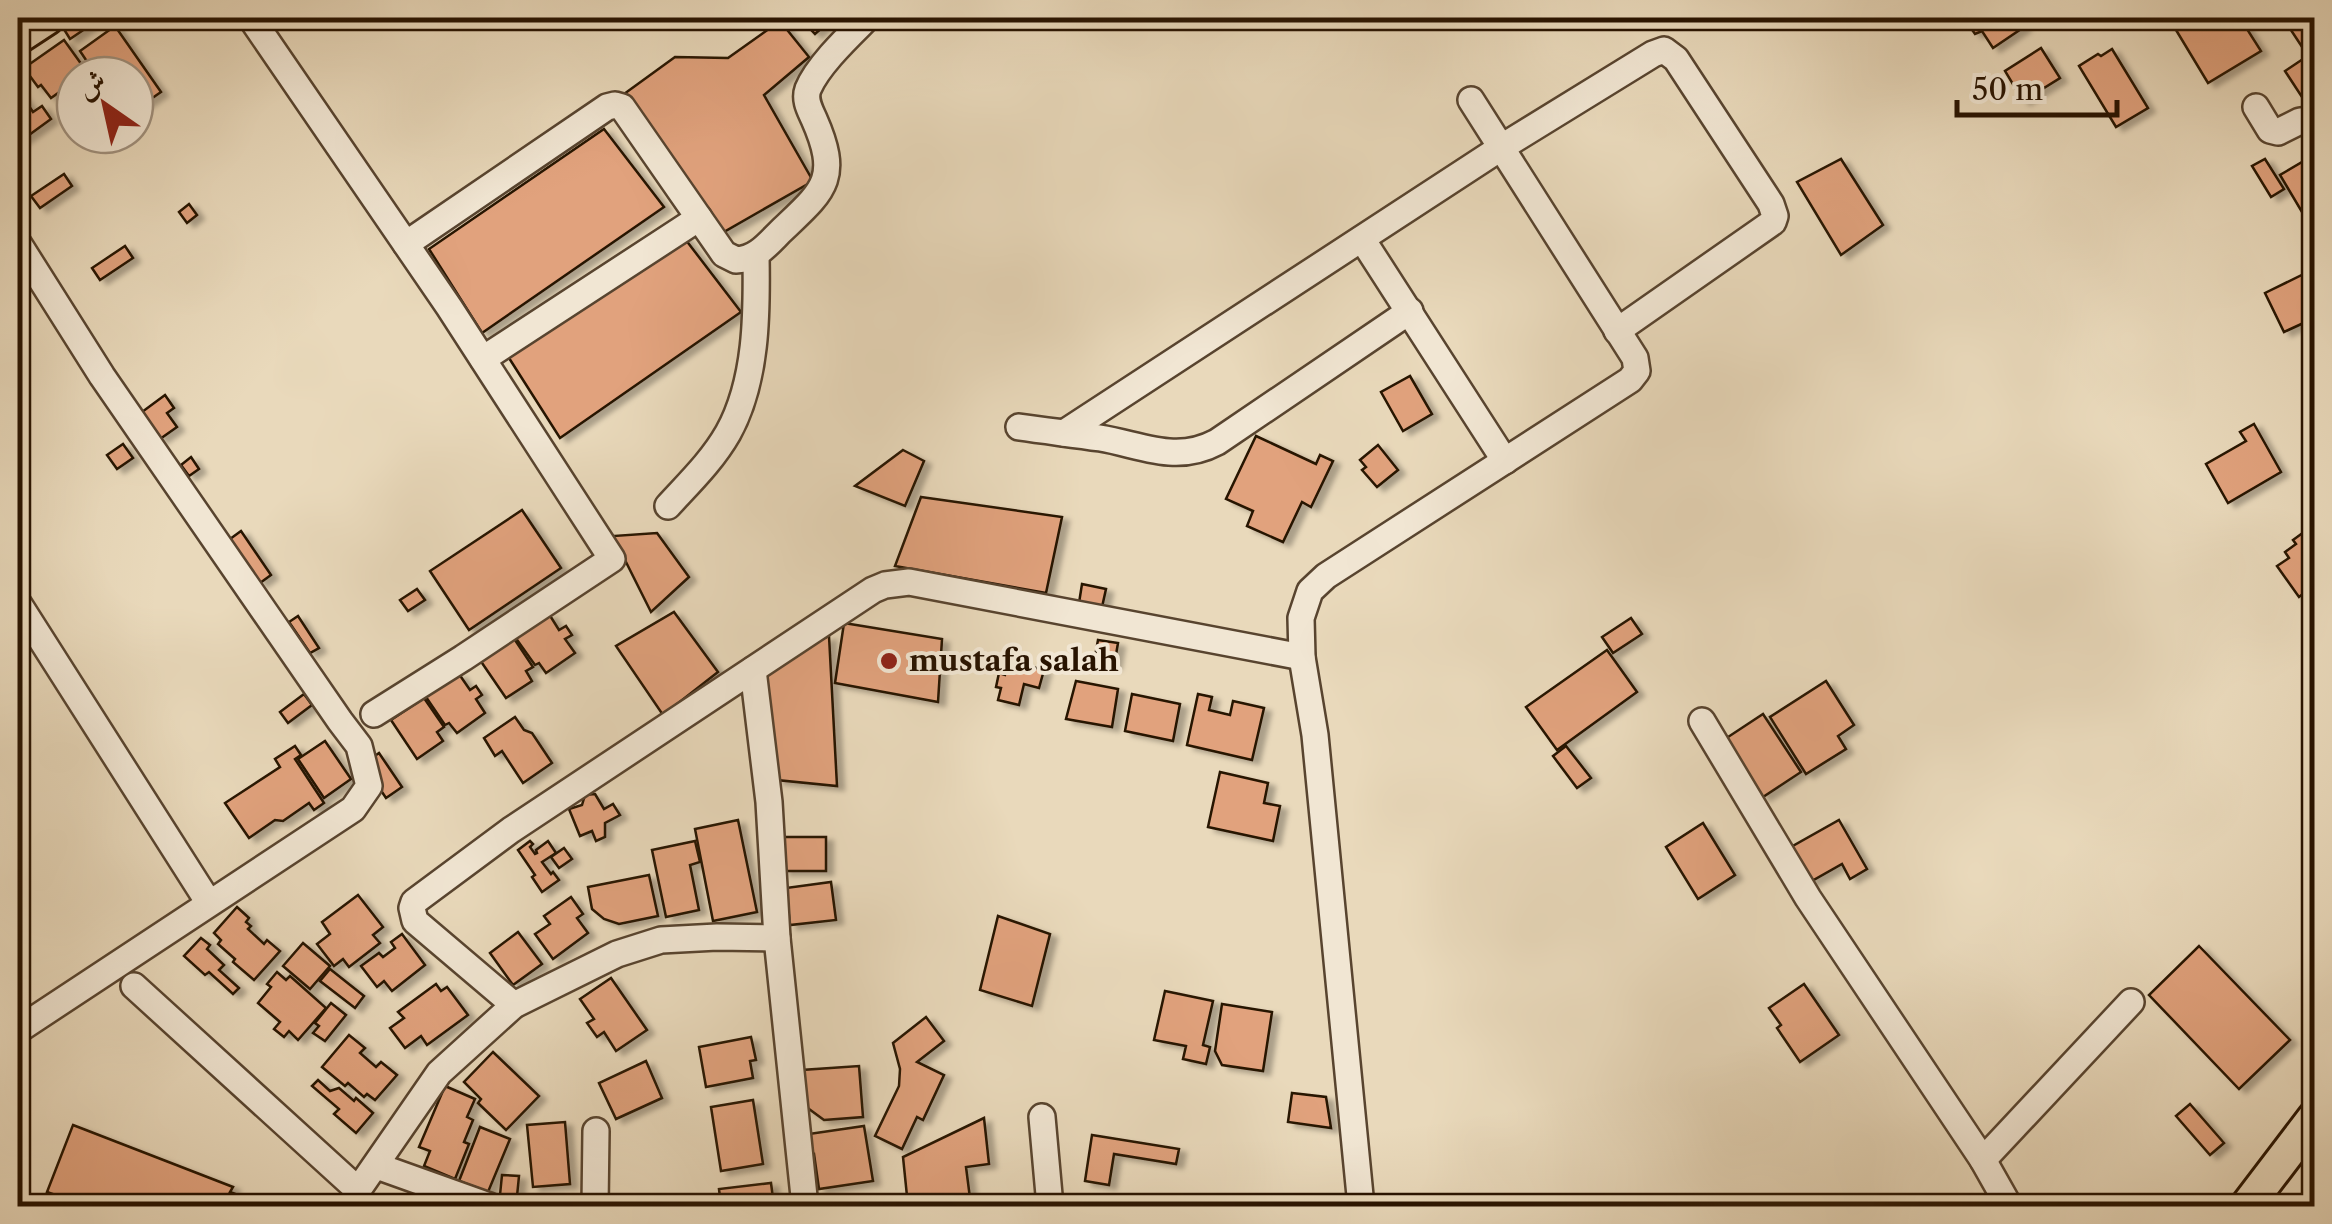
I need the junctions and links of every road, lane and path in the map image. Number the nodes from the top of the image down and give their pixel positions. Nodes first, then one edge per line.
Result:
1 (47, 18) edge
2 (251, 18) edge
3 (868, 18) edge
4 (18, 37) edge
5 (1471, 100) dead end
6 (2256, 106) dead end
7 (2314, 119) edge
8 (1502, 147) junction
9 (699, 218) junction
10 (1362, 238) junction
11 (18, 242) edge
12 (406, 244) junction
13 (756, 256) junction
14 (1410, 311) junction
15 (1617, 331) junction
16 (483, 360) junction
17 (1019, 427) dead end
18 (1064, 433) junction
19 (1505, 461) junction
20 (668, 506) dead end
21 (18, 603) edge
22 (1302, 657) junction
23 (753, 670) junction
24 (374, 714) dead end
25 (1702, 721) dead end
26 (209, 903) junction
27 (778, 938) junction
28 (134, 986) dead end
29 (2131, 1002) dead end
30 (514, 1005) junction
31 (18, 1030) edge
32 (1042, 1118) dead end
33 (2314, 1118) edge
34 (596, 1131) dead end
35 (1983, 1160) junction
36 (376, 1166) junction
37 (354, 1198) edge
38 (489, 1206) edge
39 (594, 1206) edge
40 (805, 1206) edge
41 (1050, 1206) edge
42 (1361, 1206) edge
43 (2009, 1206) edge
44 (2247, 1206) edge

1 - 4 main road
2 - 12 street
3 - 13 street
5 - 8 street
6 - 7 street
8 - 10 street
8 - 15 street
8 - 15 street
9 - 12 street
9 - 13 street
9 - 16 street
10 - 14 street
10 - 18 street
11 - 26 street
12 - 16 street
13 - 20 street
14 - 18 street
14 - 19 street
15 - 19 street
16 - 24 street
17 - 18 street
19 - 22 street
21 - 26 street
22 - 23 street
22 - 42 street
23 - 27 street
23 - 30 street
25 - 35 street
26 - 31 street
27 - 30 street
27 - 40 street
28 - 37 street
29 - 35 street
30 - 36 street
32 - 41 street
33 - 44 main road
34 - 39 street
35 - 43 street
36 - 37 street
36 - 38 street

